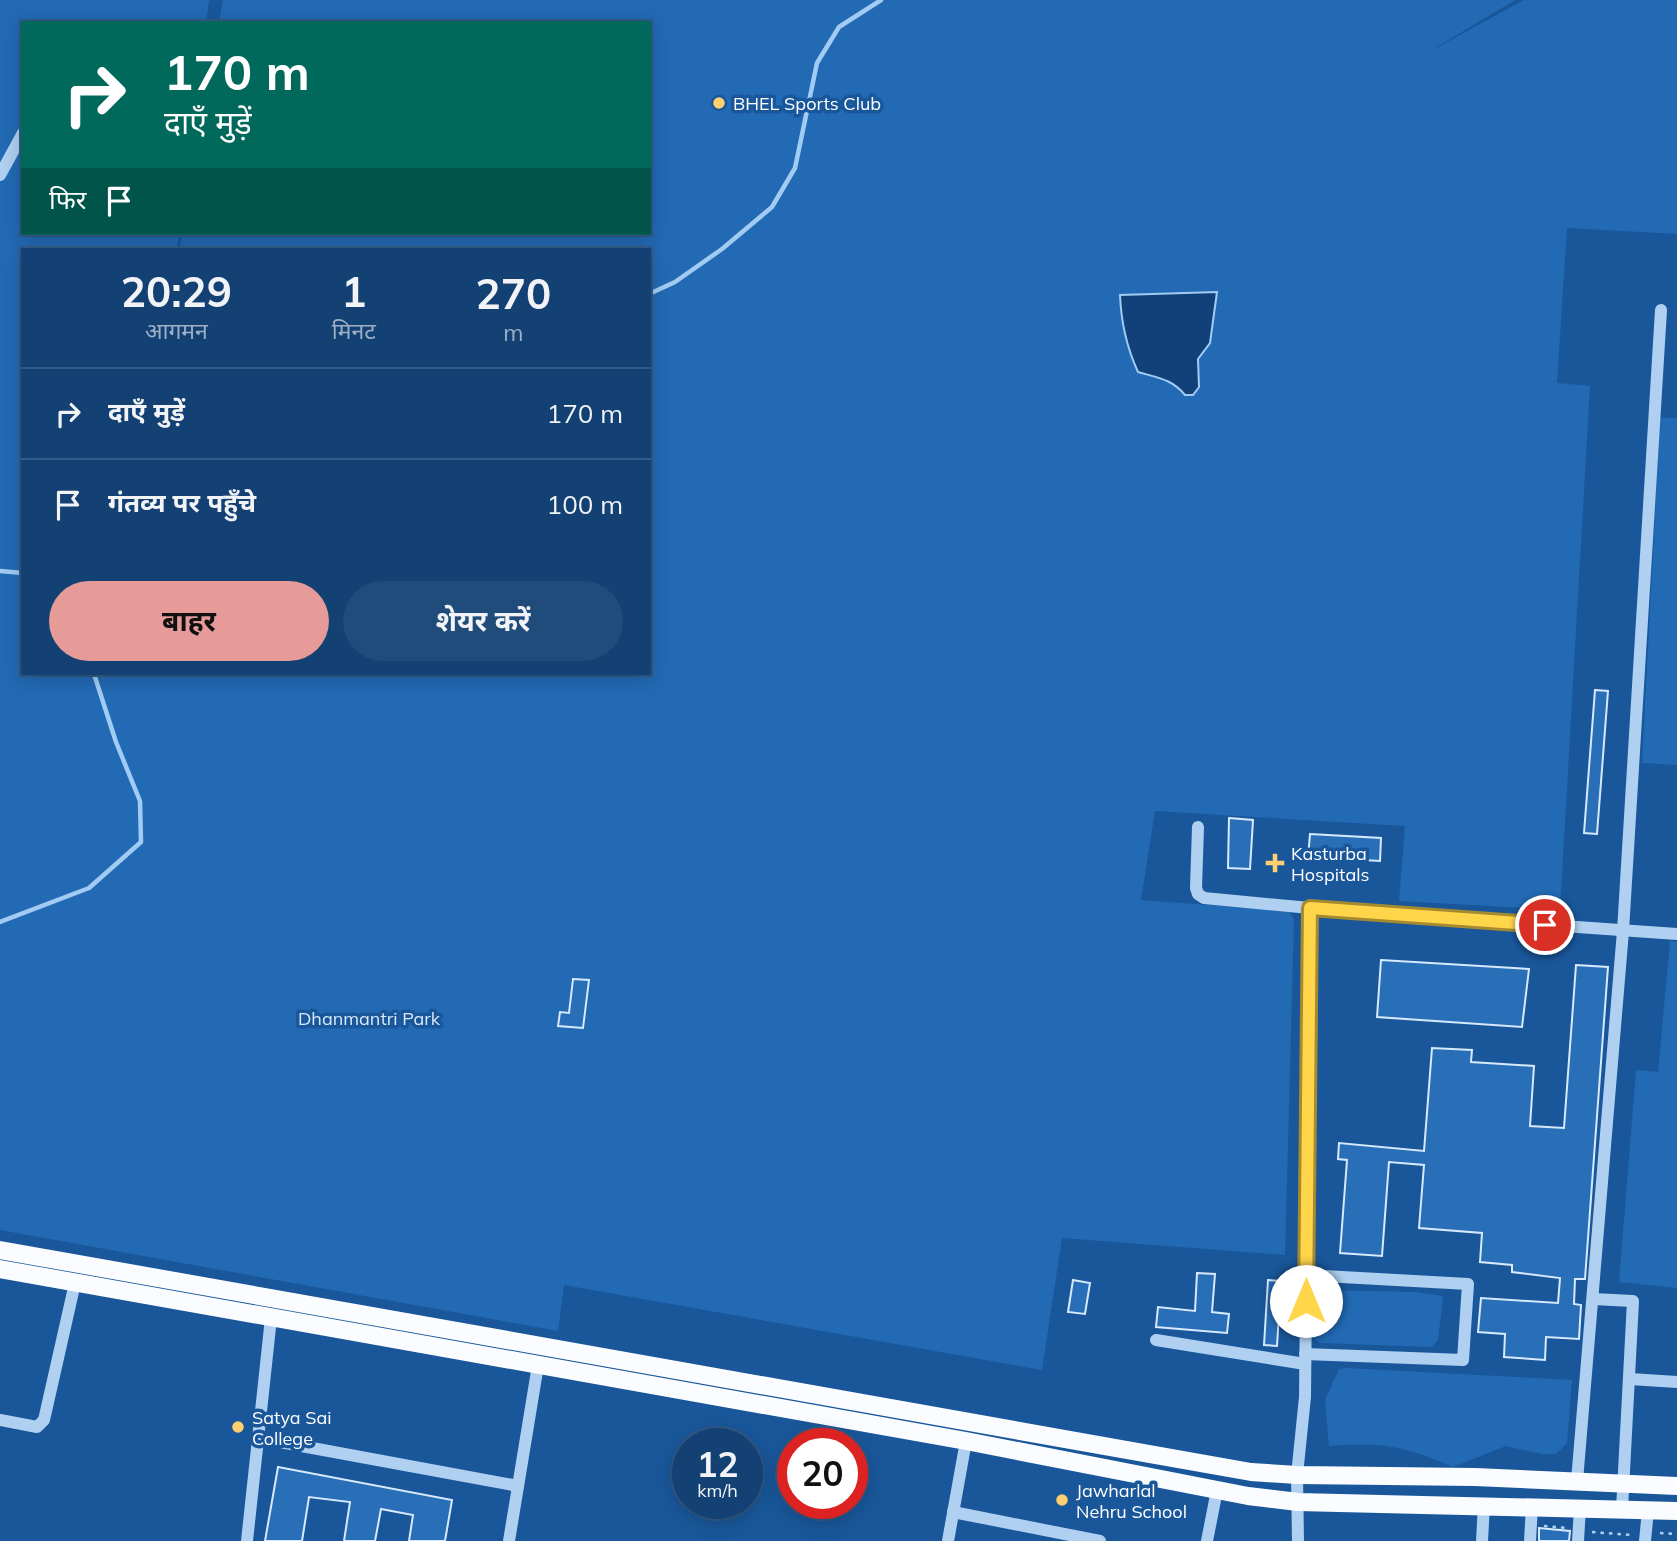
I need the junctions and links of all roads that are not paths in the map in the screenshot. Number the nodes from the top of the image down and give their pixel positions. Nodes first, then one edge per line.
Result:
1 (21, 137) edge
2 (0, 175) edge
3 (1661, 310) dead end
4 (1198, 827) dead end
5 (1310, 908) junction
6 (1623, 930) junction
7 (1677, 934) edge
8 (0, 1250) edge
9 (79, 1265) junction
10 (0, 1269) edge
11 (1306, 1275) junction
12 (75, 1283) junction
13 (1594, 1299) junction
14 (370, 1317) junction
15 (271, 1318) junction
16 (367, 1335) junction
17 (1156, 1340) dead end
18 (602, 1357) junction
19 (1305, 1359) junction
20 (538, 1365) junction
21 (598, 1376) junction
22 (1630, 1379) junction
23 (1677, 1382) edge
24 (0, 1420) edge
25 (258, 1438) junction
26 (966, 1441) junction
27 (1297, 1475) junction
28 (1569, 1481) junction
29 (1623, 1483) junction
30 (518, 1486) junction
31 (1677, 1486) edge
32 (1217, 1490) junction
33 (1298, 1502) junction
34 (1484, 1504) junction
35 (1532, 1506) junction
36 (1560, 1506) junction
37 (1580, 1507) junction
38 (1622, 1509) junction
39 (1648, 1510) junction
40 (1677, 1511) edge
41 (953, 1512) junction
42 (1578, 1534) edge
43 (1646, 1536) edge
44 (247, 1541) edge
45 (509, 1541) edge
46 (948, 1541) edge
47 (1100, 1541) edge
48 (1207, 1541) edge
49 (1298, 1541) edge
50 (1482, 1541) edge
51 (1530, 1541) edge

1 - 2 street
3 - 6 street
4 - 5 street
5 - 6 street
5 - 11 street
6 - 7 street
6 - 13 street
8 - 9 main road
9 - 12 main road
9 - 14 main road
10 - 12 main road
11 - 19 street
11 - 19 street
12 - 15 main road
12 - 24 street
13 - 22 street
13 - 28 street
14 - 16 main road
14 - 18 main road
15 - 16 main road
15 - 25 street
16 - 20 main road
17 - 19 street
18 - 21 main road
18 - 27 main road
19 - 27 street
20 - 21 main road
20 - 30 street
21 - 26 main road
22 - 23 street
22 - 29 street
25 - 30 street
25 - 44 street
26 - 32 main road
26 - 41 street
27 - 28 main road
27 - 33 street
28 - 29 main road
28 - 36 main road
29 - 31 main road
29 - 38 street
30 - 45 street
32 - 33 main road
32 - 48 street
33 - 34 main road
33 - 49 street
34 - 35 main road
34 - 50 street
35 - 36 main road
35 - 51 street
36 - 37 main road
37 - 38 main road
37 - 42 street
38 - 39 main road
39 - 40 main road
39 - 43 street
41 - 46 street
41 - 47 street

